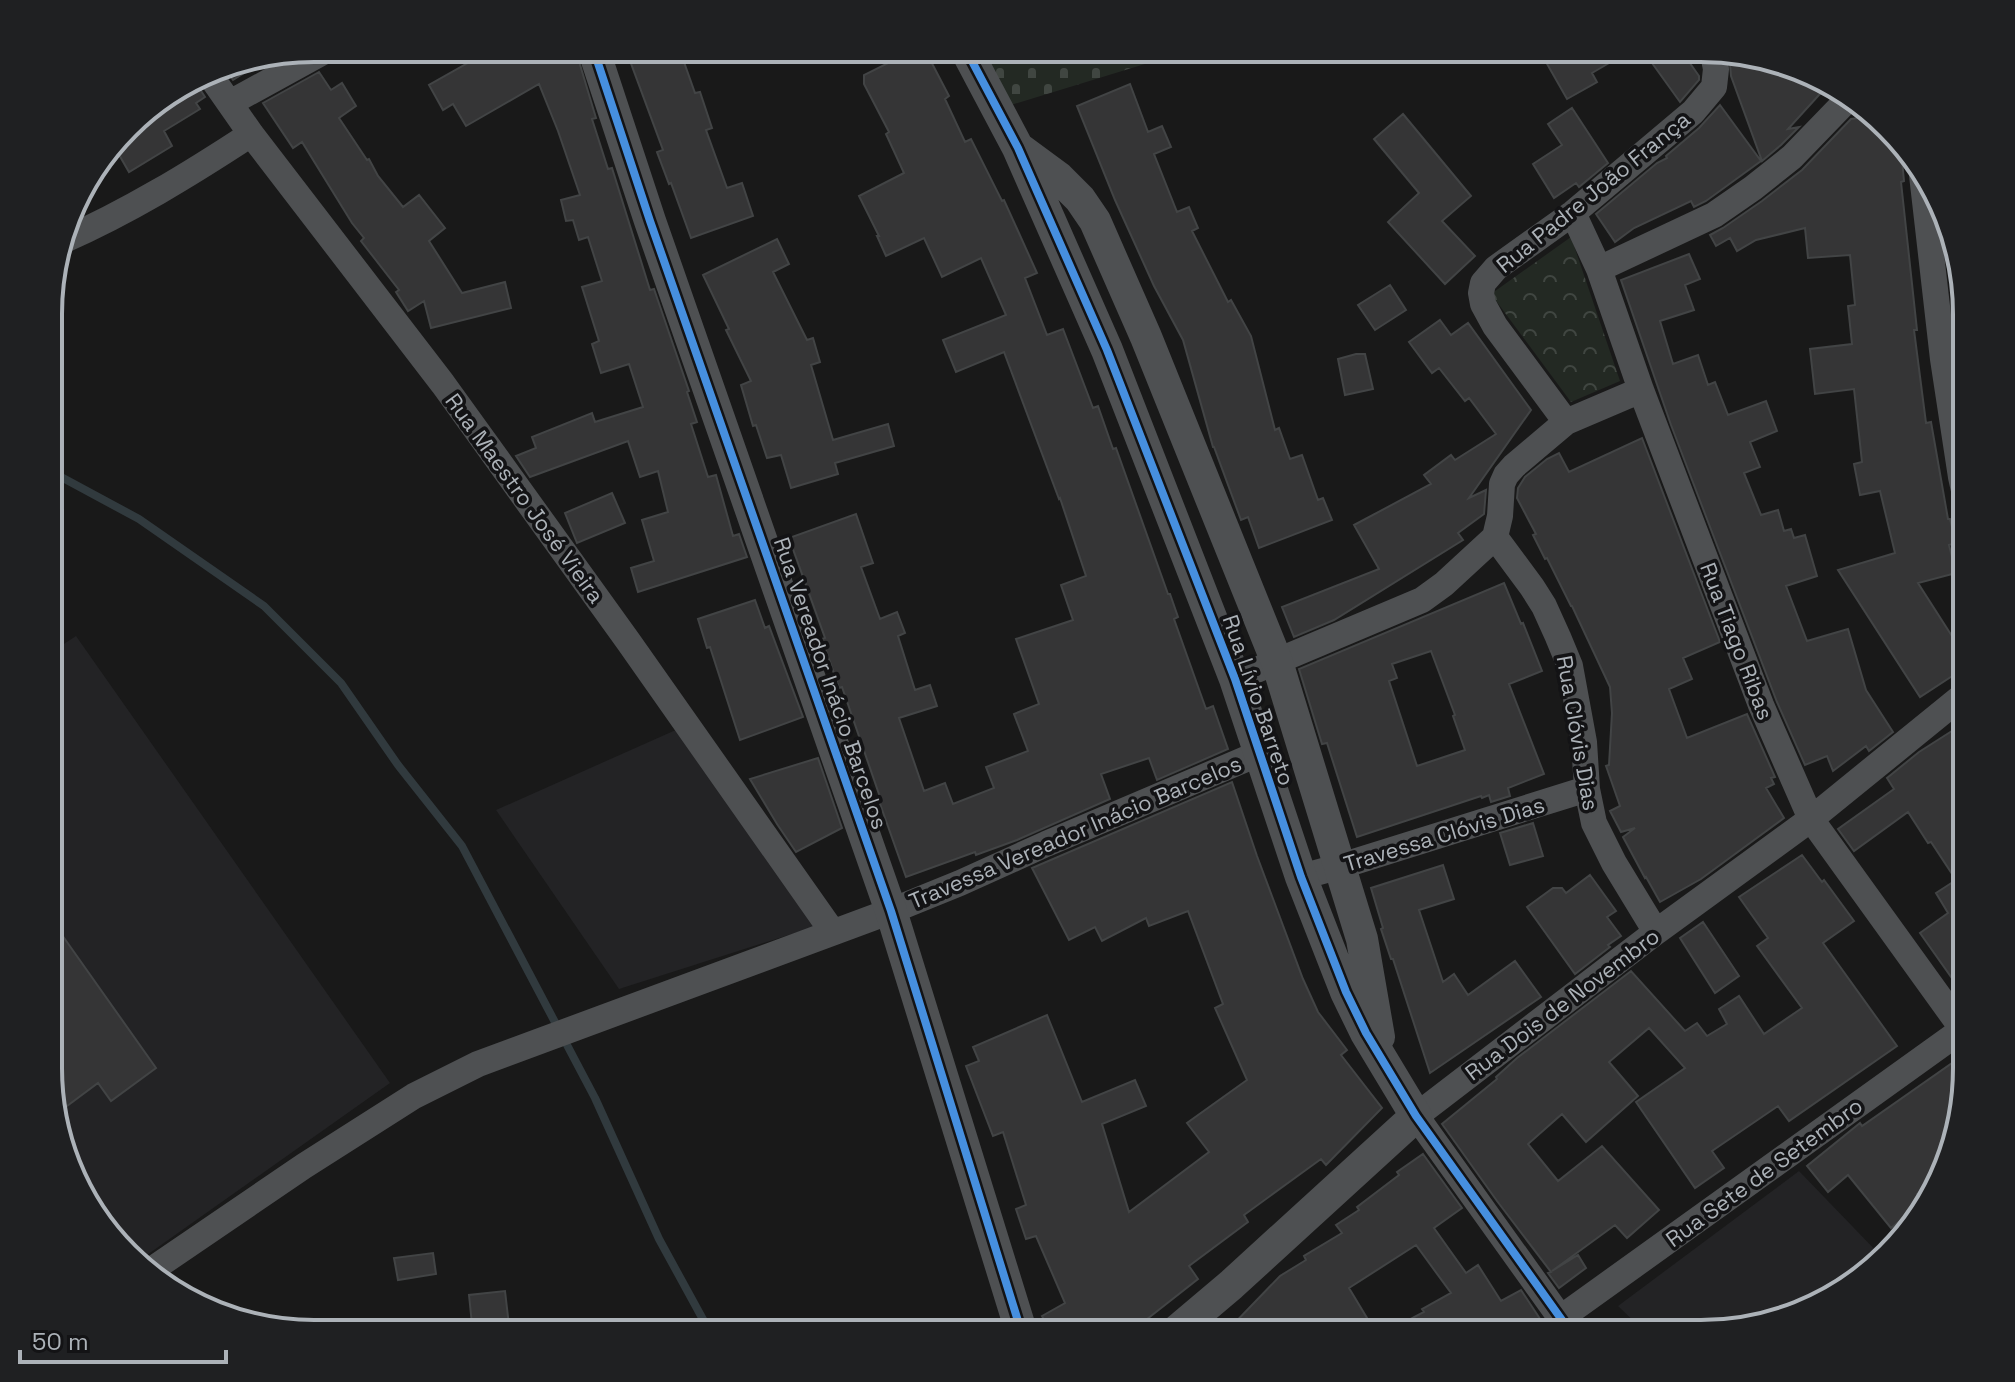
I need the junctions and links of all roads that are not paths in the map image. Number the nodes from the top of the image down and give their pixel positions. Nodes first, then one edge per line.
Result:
1 (598, 62) edge
2 (973, 62) edge
3 (303, 63) edge
4 (1715, 63) edge
5 (215, 82) edge
6 (230, 103) junction
7 (1842, 106) edge
8 (251, 134) junction
9 (1018, 148) junction
10 (1925, 198) edge
11 (1573, 213) junction
12 (74, 235) edge
13 (1599, 269) junction
14 (1641, 390) junction
15 (1952, 418) edge
16 (1566, 422) junction
17 (1495, 537) junction
18 (1277, 662) junction
19 (1235, 679) junction
20 (1952, 704) edge
21 (1260, 753) junction
22 (1587, 789) junction
23 (1811, 819) junction
24 (1341, 866) junction
25 (1301, 877) junction
26 (891, 911) junction
27 (832, 931) junction
28 (1656, 932) junction
29 (1952, 1012) edge
30 (1952, 1040) edge
31 (1382, 1057) junction
32 (1416, 1116) junction
33 (158, 1266) edge
34 (1018, 1320) edge
35 (1190, 1320) edge
36 (1563, 1320) edge
37 (1575, 1320) edge

1 - 26 street, Rua Vereador Inácio Barcelos
2 - 9 street, Rua Lívio Barreto
3 - 6 street
4 - 11 street, Rua Padre João França
5 - 6 street, Rua Maestro José Vieira
6 - 8 street, Rua Maestro José Vieira
7 - 13 street
8 - 12 street
8 - 27 street, Rua Maestro José Vieira
9 - 18 street, Rua Lívio Barreto
9 - 19 street, Rua Lívio Barreto
10 - 15 street
11 - 13 street, Rua Tiago Ribas
11 - 16 street, Rua Padre João França
13 - 14 street, Rua Tiago Ribas
14 - 16 street
14 - 23 street, Rua Tiago Ribas
16 - 17 street
17 - 18 street
17 - 22 street, Rua Clóvis Dias
18 - 19 street
18 - 24 street, Rua Lívio Barreto
19 - 21 street, Rua Lívio Barreto
20 - 23 street, Rua Dois de Novembro
21 - 25 street, Rua Lívio Barreto
21 - 26 street, Travessa Vereador Inácio Barcelos
22 - 24 street, Travessa Clóvis Dias
22 - 28 street, Rua Clóvis Dias
23 - 28 street, Rua Dois de Novembro
23 - 29 street, Rua Tiago Ribas
24 - 25 street, Travessa Clóvis Dias
24 - 31 street, Rua Lívio Barreto
25 - 31 street, Rua Lívio Barreto
26 - 27 street, Travessa Vereador Inácio Barcelos
26 - 34 street, Rua Vereador Inácio Barcelos
27 - 33 street, Travessa Vereador Inácio Barcelos
28 - 32 street, Rua Dois de Novembro
30 - 37 street, Rua Sete de Setembro
31 - 32 street, Rua Lívio Barreto
32 - 35 street, Rua Dois de Novembro
32 - 36 street, Rua Lívio Barreto

